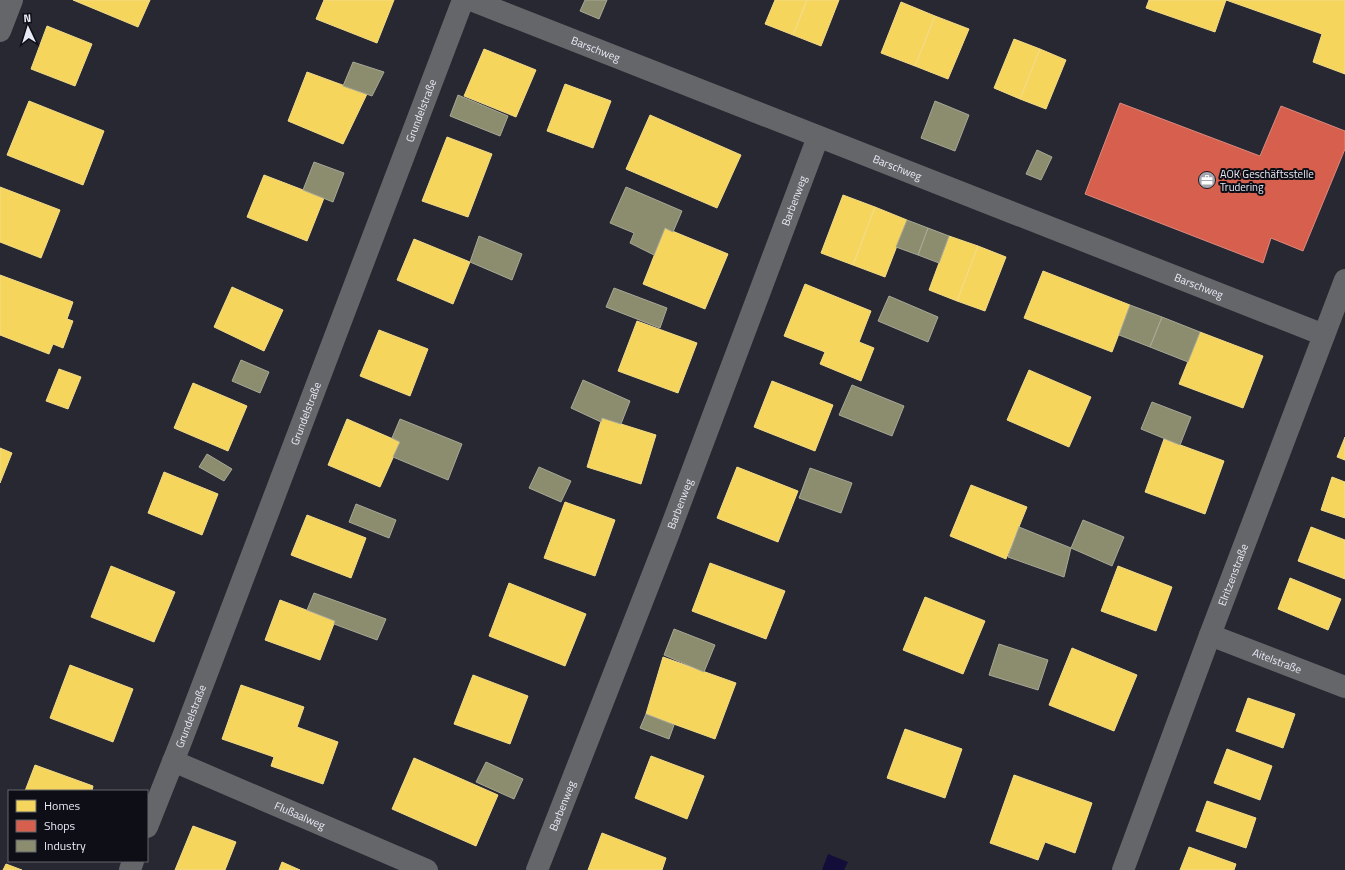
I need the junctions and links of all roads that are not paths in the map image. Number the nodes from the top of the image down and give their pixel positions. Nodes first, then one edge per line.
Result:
1 (12, 0) edge
2 (463, 0) edge
3 (471, 0) edge
4 (0, 31) edge
5 (818, 137) junction
6 (1345, 280) edge
7 (1324, 335) junction
8 (1210, 635) junction
9 (1345, 687) edge
10 (173, 761) junction
11 (148, 824) edge
12 (427, 870) edge
13 (537, 870) edge
14 (1123, 870) edge

1 - 4 street
2 - 10 street, Grundelstraße
3 - 5 street, Barschweg
5 - 7 street, Barschweg
5 - 13 street, Barbenweg
6 - 7 street, Elritzenstraße
7 - 8 street, Elritzenstraße
8 - 9 street, Aitelstraße
8 - 14 street, Elritzenstraße
10 - 11 street, Grundelstraße
10 - 12 street, Flußaalweg

